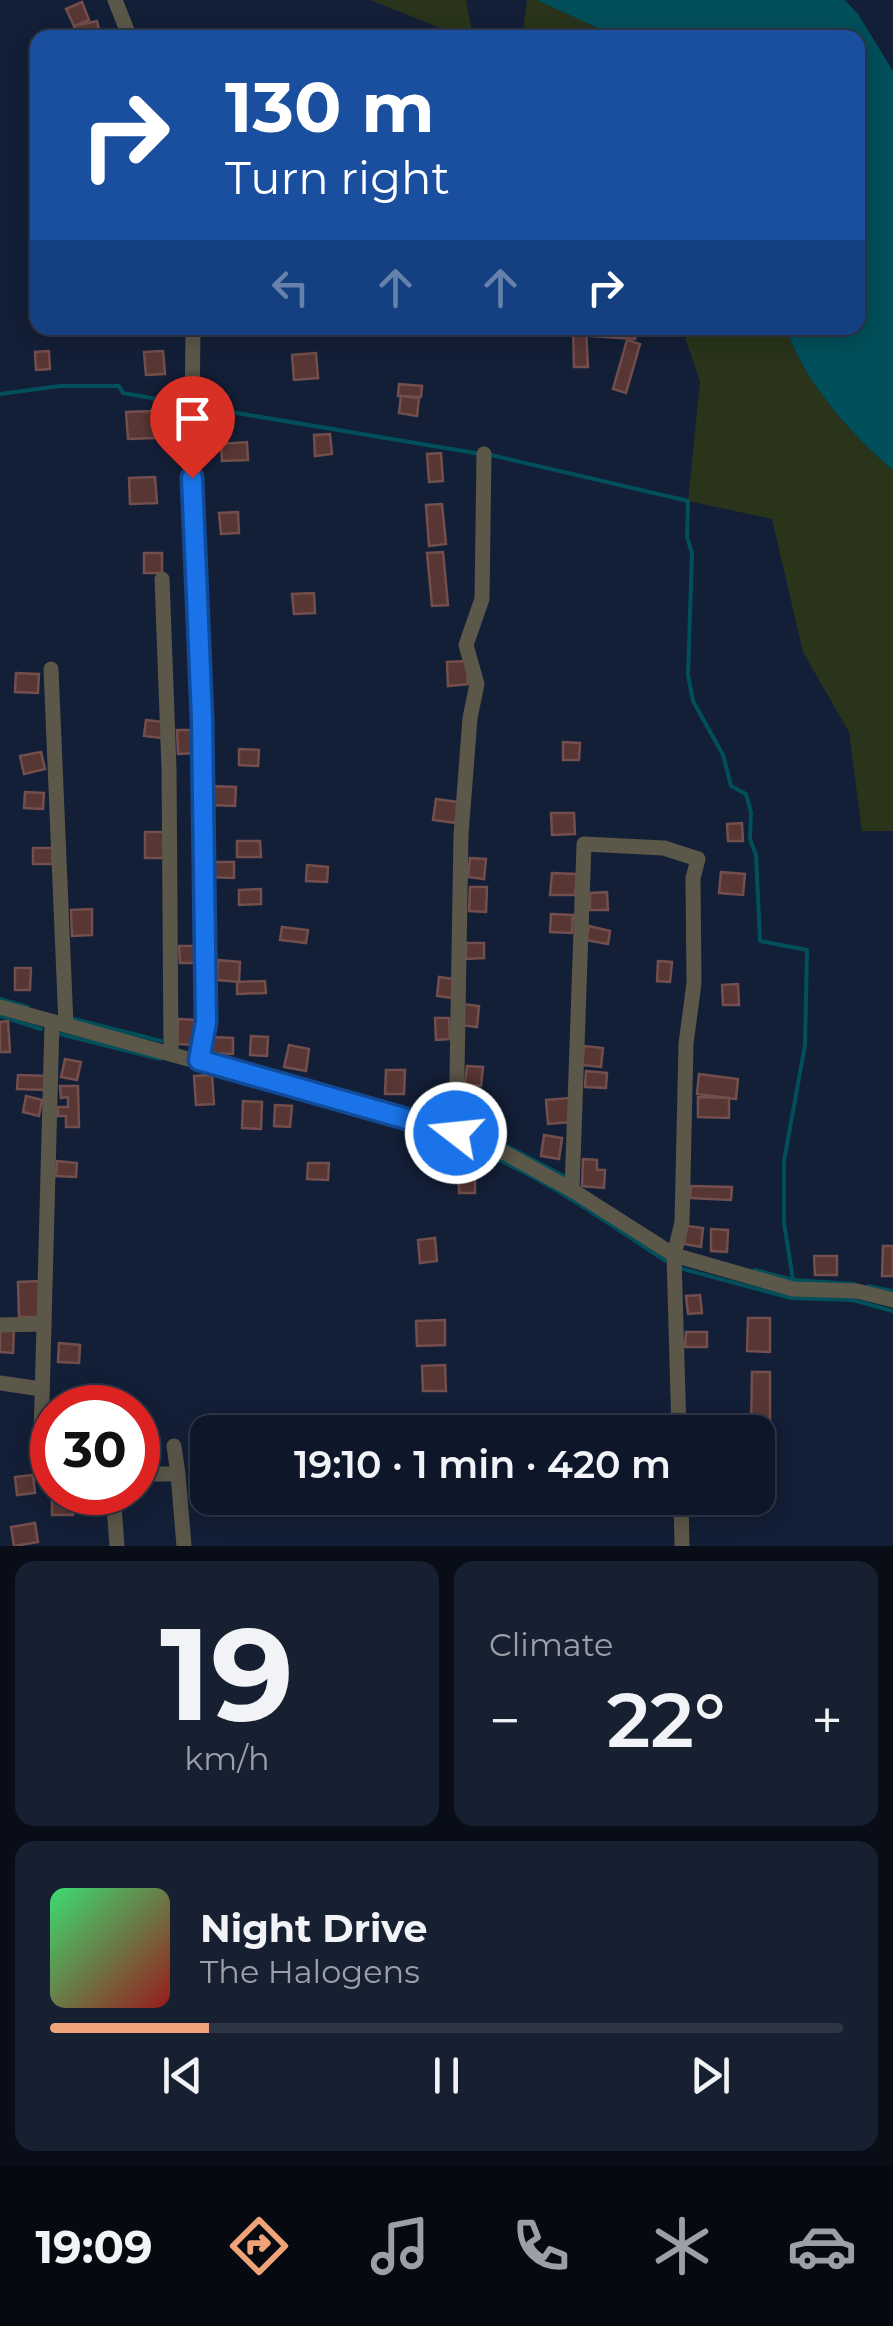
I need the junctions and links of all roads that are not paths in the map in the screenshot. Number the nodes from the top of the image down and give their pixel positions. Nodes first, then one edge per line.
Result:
1 (115, 0) edge
2 (127, 30) edge
3 (193, 335) edge
4 (484, 454) dead end
5 (162, 579) dead end
6 (51, 669) dead end
7 (0, 1008) edge
8 (59, 1024) junction
9 (171, 1052) junction
10 (199, 1060) junction
11 (456, 1133) junction
12 (572, 1190) junction
13 (674, 1255) junction
14 (893, 1300) edge
15 (44, 1324) junction
16 (0, 1325) edge
17 (0, 1383) edge
18 (42, 1385) edge
19 (30, 1388) edge
20 (679, 1415) edge
21 (174, 1446) dead end
22 (160, 1474) edge
23 (178, 1474) junction
24 (115, 1515) edge
25 (681, 1515) edge
26 (118, 1546) edge
27 (184, 1546) edge
28 (682, 1546) edge

1 - 2 street
3 - 10 street
4 - 11 street
5 - 9 street
6 - 8 street
7 - 8 street
8 - 9 street
8 - 15 street
9 - 10 street
10 - 11 street
11 - 12 street
12 - 13 street
12 - 13 street
13 - 14 street
13 - 20 street
15 - 16 street
15 - 18 street
17 - 19 street
21 - 23 street
22 - 23 street
23 - 27 street
24 - 26 street
25 - 28 street

